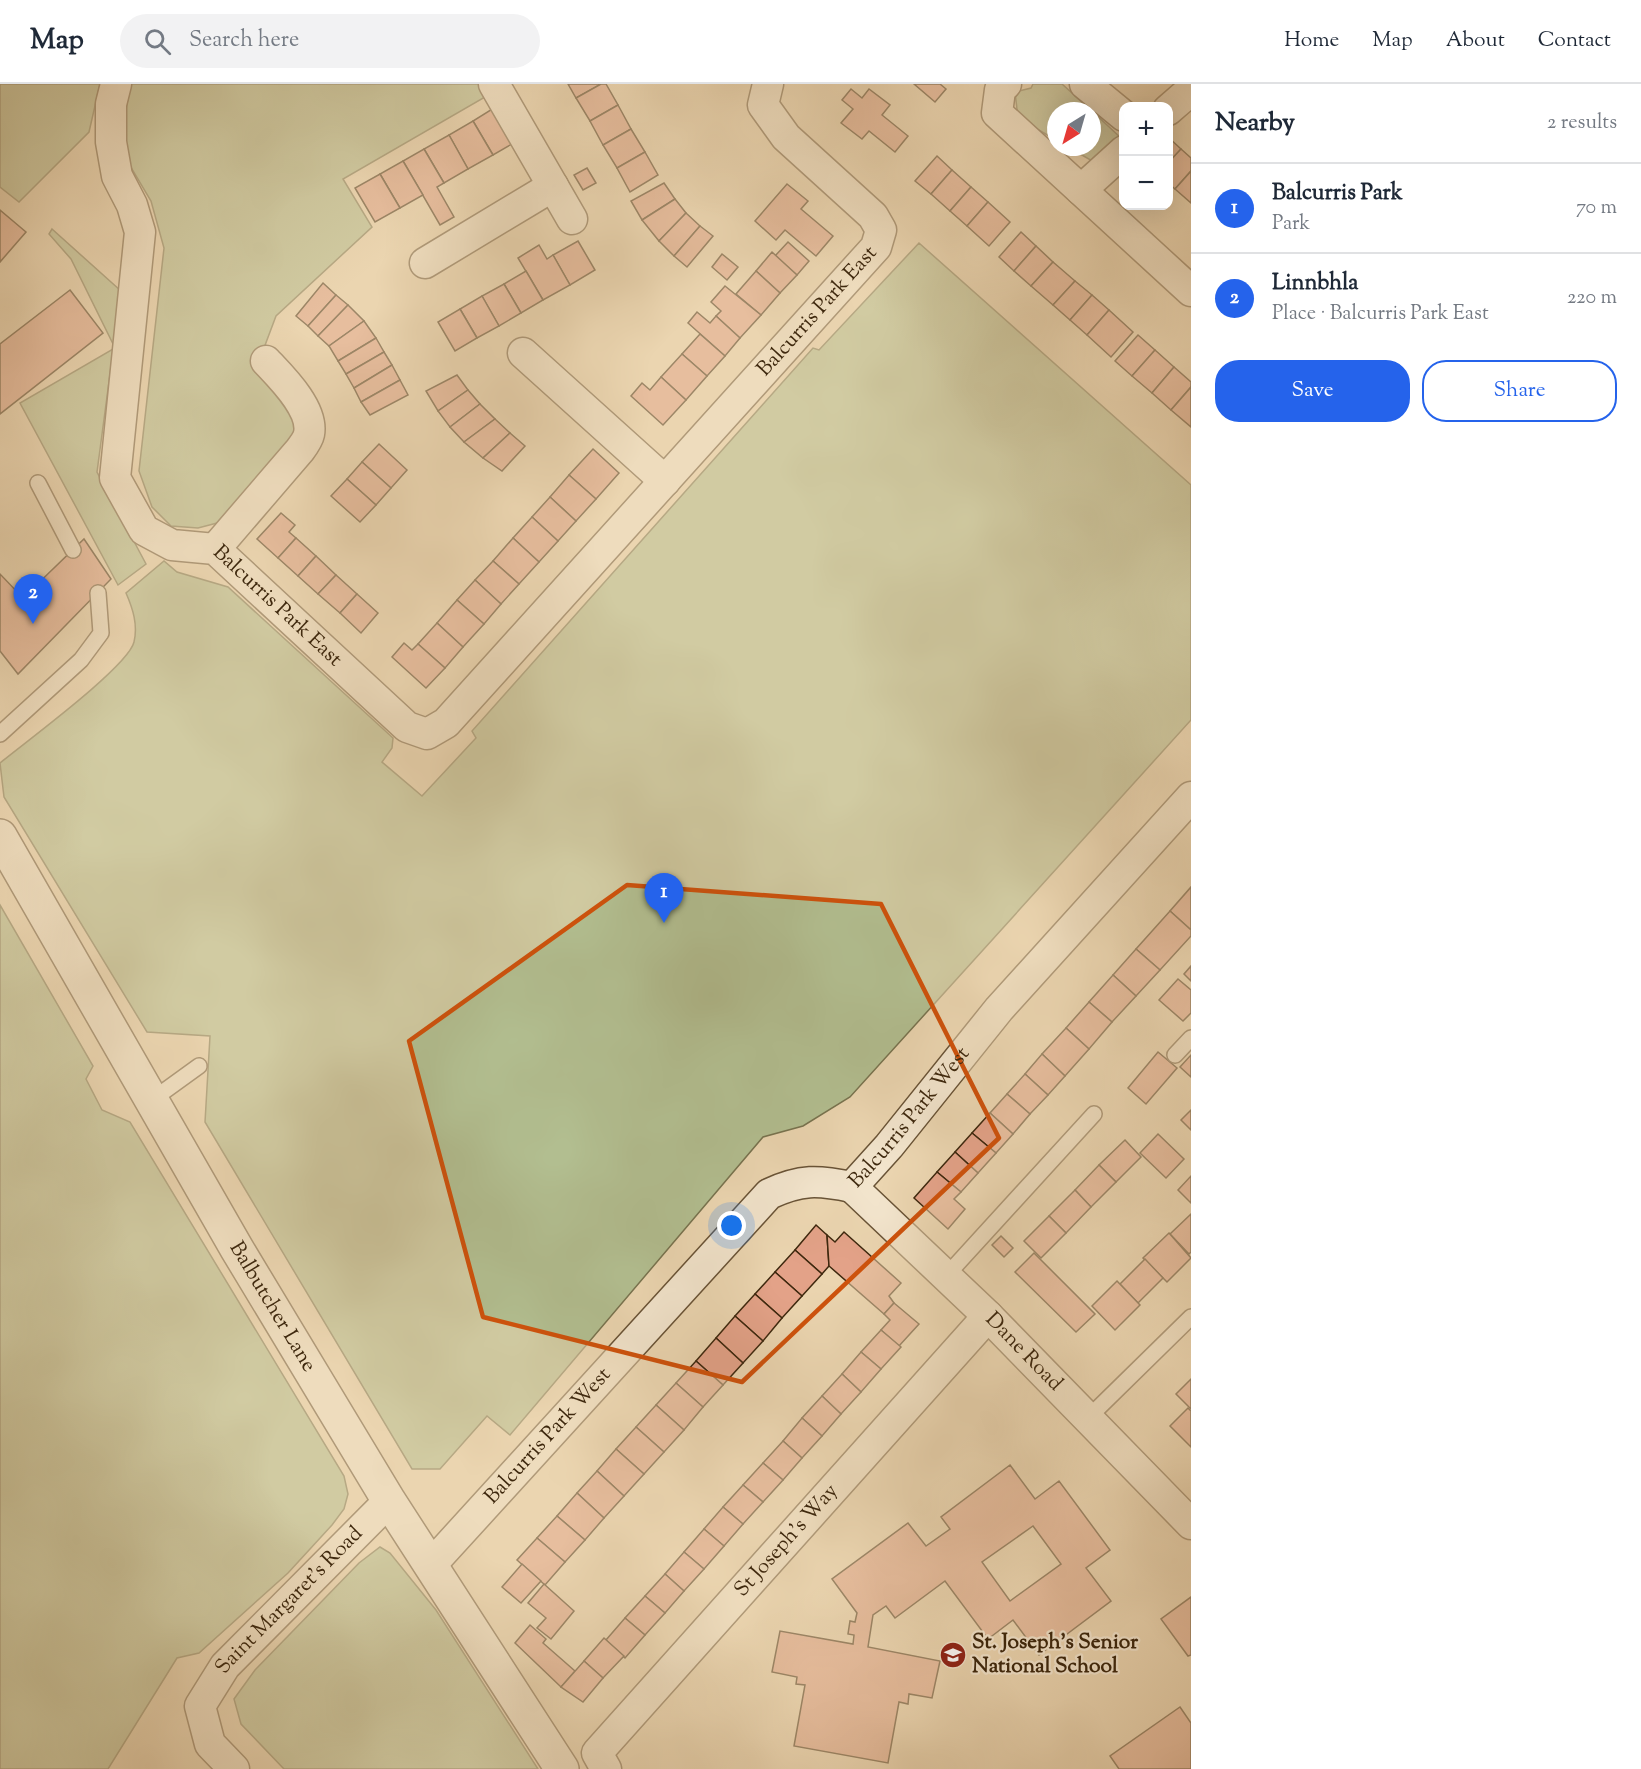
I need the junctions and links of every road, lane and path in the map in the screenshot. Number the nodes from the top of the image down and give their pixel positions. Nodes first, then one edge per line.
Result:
1 (116, 84) edge
2 (494, 84) edge
3 (768, 84) edge
4 (1006, 84) edge
5 (1085, 84) edge
6 (1191, 90) edge
7 (1173, 106) edge
8 (1119, 112) edge
9 (1119, 156) edge
10 (553, 186) junction
11 (1081, 190) junction
12 (572, 219) dead end
13 (425, 263) dead end
14 (1191, 291) edge
15 (523, 353) dead end
16 (266, 362) dead end
17 (665, 481) junction
18 (38, 483) dead end
19 (215, 549) junction
20 (73, 550) dead end
21 (98, 593) dead end
22 (0, 734) edge
23 (1191, 797) edge
24 (0, 836) edge
25 (1191, 1038) edge
26 (1174, 1055) dead end
27 (200, 1066) dead end
28 (152, 1100) junction
29 (1094, 1114) dead end
30 (852, 1187) junction
31 (946, 1276) junction
32 (988, 1316) junction
33 (1191, 1317) edge
34 (1087, 1419) junction
35 (389, 1501) junction
36 (1191, 1524) edge
37 (431, 1565) junction
38 (234, 1769) edge
39 (562, 1769) edge
40 (606, 1769) edge

1 - 19 street, Balcurris Park East
2 - 10 street
3 - 17 street, Balcurris Park East
4 - 11 street
5 - 8 street
6 - 7 street
9 - 11 street
10 - 12 street
10 - 13 street
11 - 14 street
15 - 17 street
16 - 19 street
17 - 19 street, Balcurris Park East
18 - 20 lane
21 - 22 lane
23 - 30 street, Balcurris Park West
24 - 28 street, Balbutcher Lane
25 - 26 lane
27 - 28 lane
28 - 35 street, Balbutcher Lane
29 - 31 lane
30 - 31 street, Dane Road
30 - 37 street, Balcurris Park West
31 - 32 street, Dane Road
32 - 34 street, Dane Road
32 - 40 street, St Joseph's Way
33 - 34 lane
34 - 36 street, Dane Road
35 - 37 street, Balbutcher Lane
35 - 38 street, Saint Margaret's Road
37 - 39 street, Balbutcher Lane

